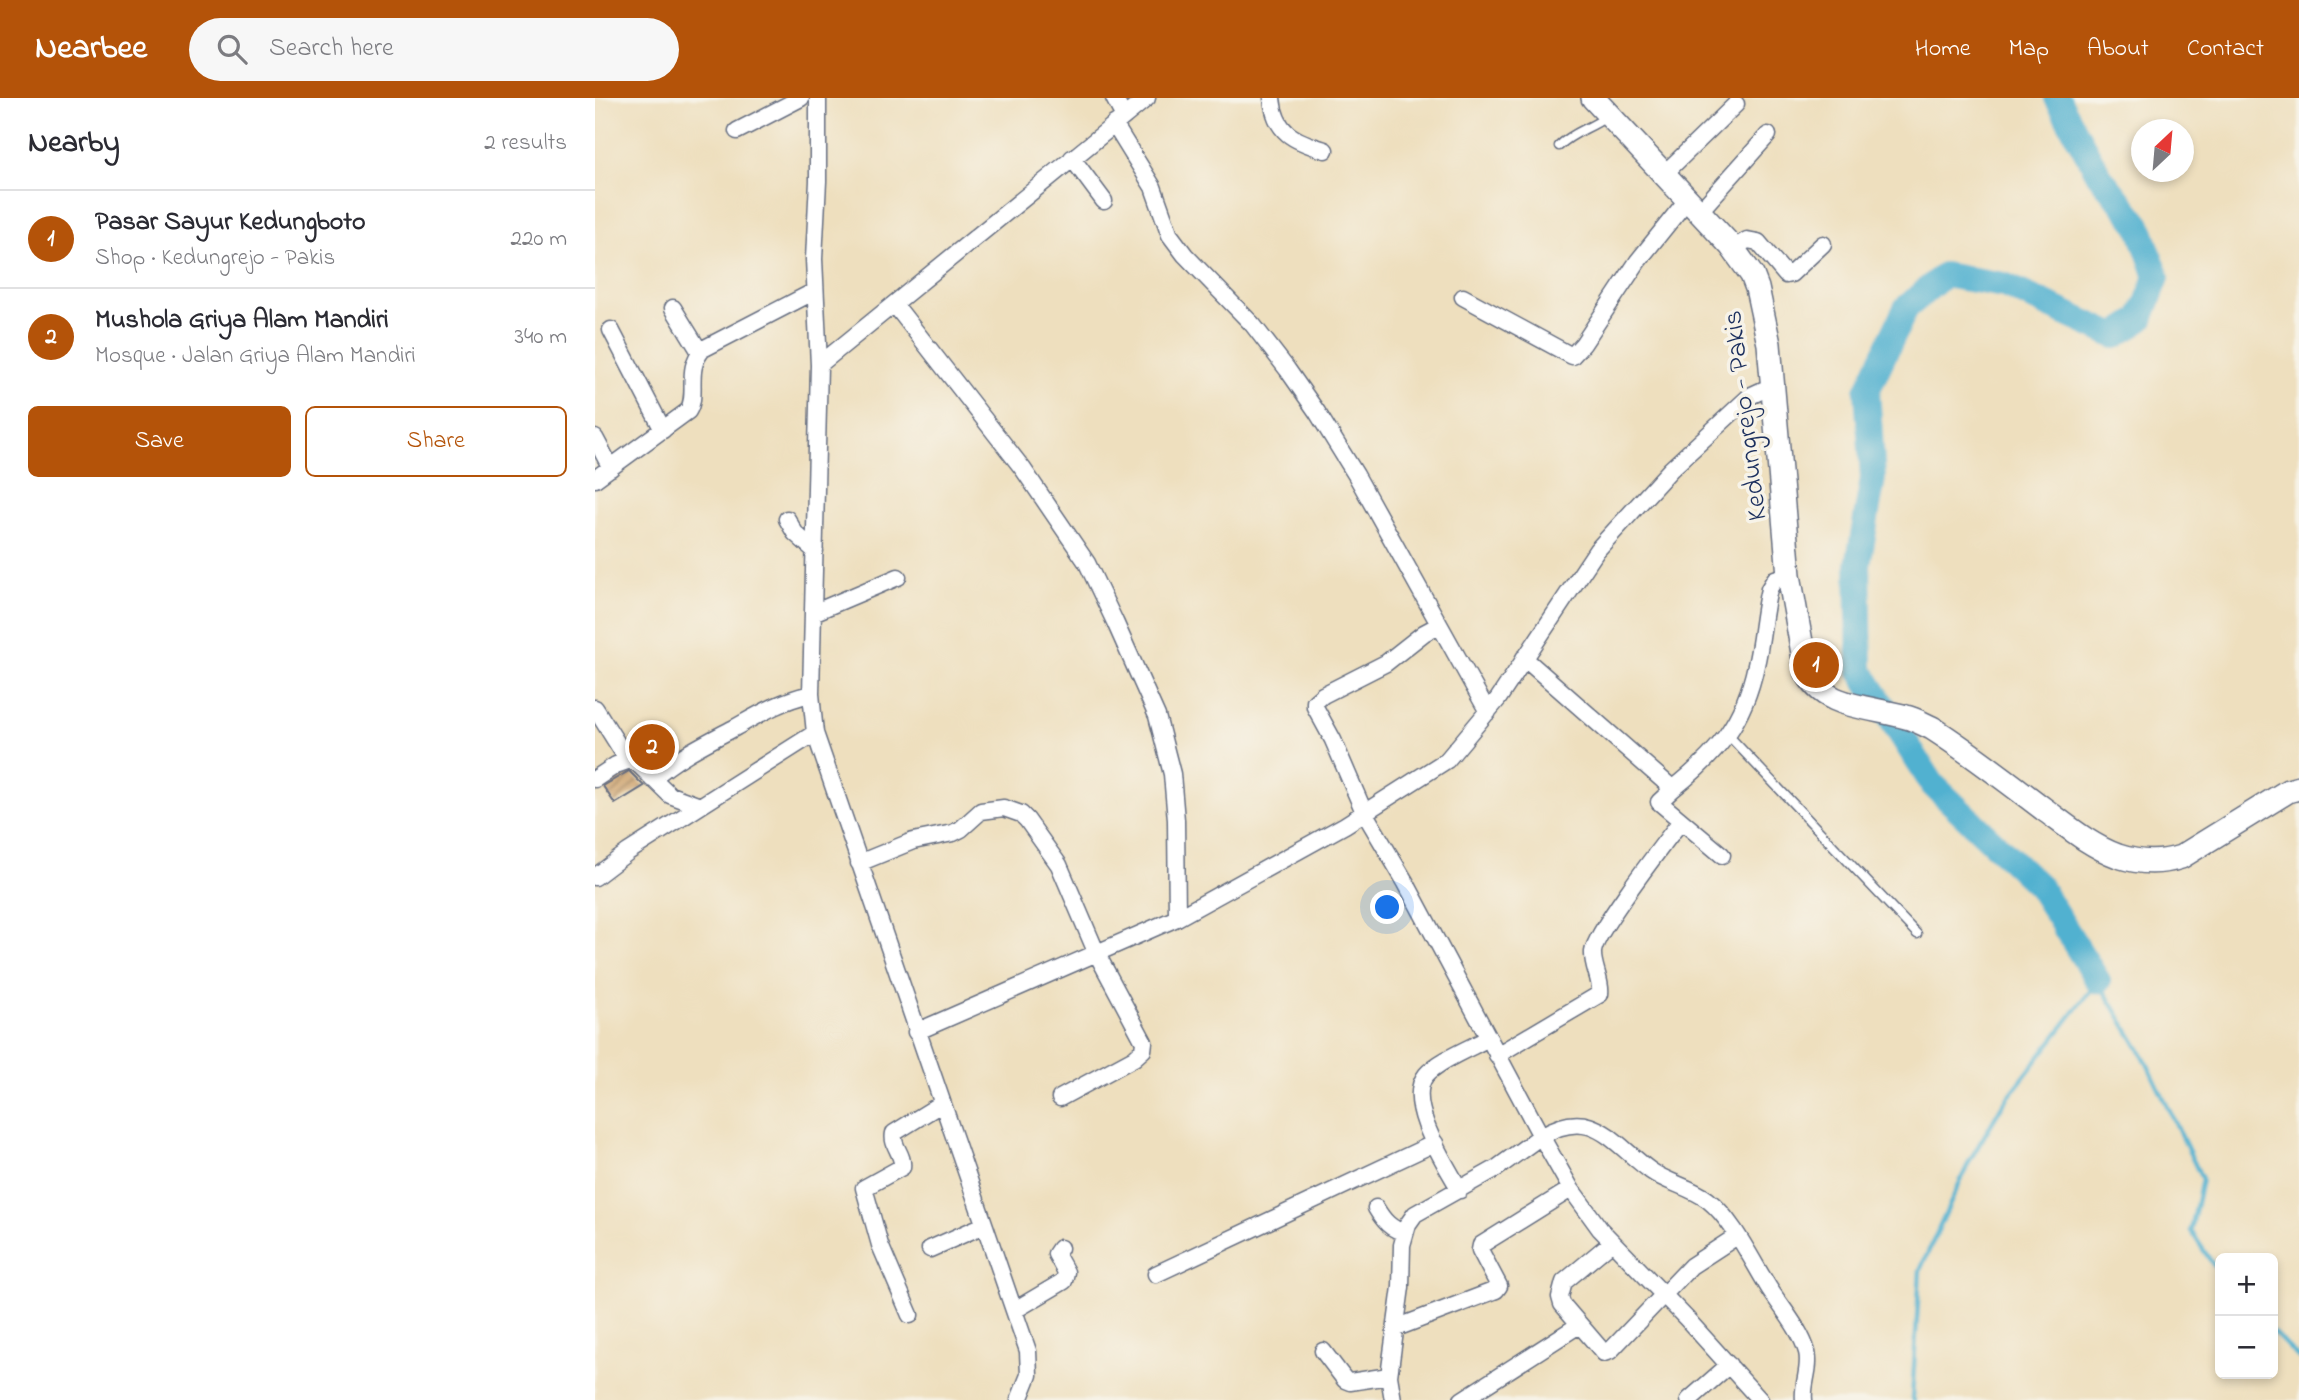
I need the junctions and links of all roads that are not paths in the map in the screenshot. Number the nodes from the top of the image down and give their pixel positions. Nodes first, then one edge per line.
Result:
1 (801, 98) edge
2 (818, 98) edge
3 (1114, 98) edge
4 (1147, 98) edge
5 (1272, 98) edge
6 (1593, 98) edge
7 (1736, 104) dead end
8 (1609, 116) junction
9 (1118, 121) junction
10 (737, 131) dead end
11 (1768, 135) dead end
12 (1559, 146) dead end
13 (1325, 150) dead end
14 (1072, 158) junction
15 (1663, 175) junction
16 (1104, 201) dead end
17 (1693, 206) junction
18 (1823, 244) dead end
19 (1733, 249) junction
20 (815, 291) junction
21 (1463, 297) dead end
22 (895, 305) junction
23 (673, 308) dead end
24 (611, 330) dead end
25 (700, 352) junction
26 (819, 365) junction
27 (1773, 393) junction
28 (663, 430) junction
29 (595, 438) edge
30 (611, 468) junction
31 (595, 480) edge
32 (787, 519) dead end
33 (815, 551) junction
34 (1789, 575) junction
35 (898, 577) dead end
36 (813, 613) junction
37 (1439, 625) junction
38 (1524, 658) junction
39 (811, 694) junction
40 (1493, 706) junction
41 (595, 708) edge
42 (815, 733) junction
43 (1728, 735) junction
44 (630, 760) junction
45 (595, 779) edge
46 (652, 779) junction
47 (2299, 788) edge
48 (1673, 789) junction
49 (700, 806) junction
50 (1364, 812) junction
51 (1681, 821) junction
52 (1722, 855) dead end
53 (859, 863) junction
54 (595, 877) edge
55 (1177, 918) junction
56 (1917, 934) dead end
57 (1097, 954) junction
58 (916, 1032) junction
59 (1487, 1039) junction
60 (1497, 1055) junction
61 (1059, 1098) dead end
62 (941, 1104) junction
63 (1541, 1136) junction
64 (1435, 1143) junction
65 (1571, 1189) junction
66 (1460, 1190) junction
67 (1376, 1208) dead end
68 (984, 1225) junction
69 (1405, 1232) junction
70 (1737, 1236) junction
71 (1612, 1242) junction
72 (1060, 1248) dead end
73 (930, 1249) dead end
74 (1156, 1273) dead end
75 (1663, 1295) junction
76 (1015, 1310) junction
77 (910, 1315) dead end
78 (1579, 1325) junction
79 (1396, 1328) junction
80 (1322, 1351) dead end
81 (1729, 1365) junction
82 (1389, 1376) junction
83 (1019, 1400) edge
84 (1393, 1400) edge
85 (1462, 1400) edge
86 (1689, 1400) edge
87 (1760, 1400) edge
88 (1804, 1400) edge

1 - 10 street
2 - 20 street
3 - 9 street
4 - 9 street
5 - 13 street
6 - 8 main road, Kedungrejo - Pakis
7 - 15 street
8 - 12 lane
8 - 15 main road, Kedungrejo - Pakis
9 - 14 street
9 - 37 street
11 - 17 street
14 - 16 street
14 - 22 street
15 - 17 main road, Kedungrejo - Pakis
17 - 19 main road, Kedungrejo - Pakis
17 - 21 street
18 - 19 street
19 - 27 main road, Kedungrejo - Pakis
20 - 25 street
20 - 26 street
22 - 26 street
22 - 55 street
23 - 25 street
24 - 28 street
25 - 28 street
26 - 33 street
27 - 34 main road, Kedungrejo - Pakis
27 - 38 street
28 - 30 street
29 - 30 street
30 - 31 street
32 - 33 street
33 - 36 street
34 - 43 street
34 - 47 main road, Kedungrejo - Pakis
35 - 36 street
36 - 39 street
37 - 40 street
37 - 50 street
38 - 40 street
38 - 48 street
39 - 42 street
39 - 46 street
40 - 50 street
41 - 44 street
42 - 49 street
42 - 53 street
43 - 48 street
43 - 56 lane
44 - 45 street
44 - 46 street
46 - 49 street
48 - 51 street
49 - 54 street
50 - 55 street
50 - 59 street
51 - 52 street
51 - 60 street
53 - 57 street
53 - 58 street
55 - 57 street
57 - 58 street
57 - 61 street
58 - 62 street
59 - 60 street
59 - 64 street
60 - 63 street
62 - 68 street
62 - 77 street
63 - 65 street
63 - 66 street
63 - 70 street
64 - 66 street
64 - 74 street
65 - 71 street
65 - 79 street
66 - 69 street
67 - 69 street
68 - 73 street
68 - 76 street
69 - 79 street
70 - 75 street
70 - 88 street
71 - 75 street
71 - 78 street
72 - 76 street
75 - 78 street
75 - 81 street
76 - 83 street
78 - 85 street
79 - 82 street
80 - 82 street
81 - 86 street
81 - 87 street
82 - 84 street

